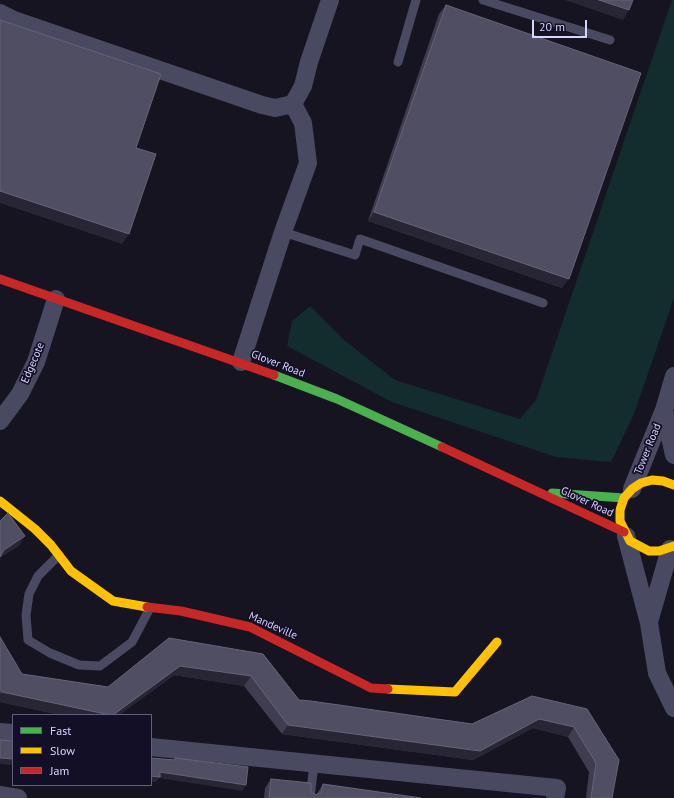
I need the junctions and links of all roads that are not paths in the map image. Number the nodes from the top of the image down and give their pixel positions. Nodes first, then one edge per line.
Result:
1 (330, 0) edge
2 (416, 0) edge
3 (483, 0) edge
4 (0, 13) edge
5 (610, 40) dead end
6 (398, 62) dead end
7 (293, 104) junction
8 (283, 232) junction
9 (0, 280) edge
10 (56, 299) junction
11 (543, 303) dead end
12 (241, 362) junction
13 (674, 376) edge
14 (664, 410) junction
15 (0, 421) edge
16 (674, 455) edge
17 (674, 486) edge
18 (539, 492) junction
19 (628, 493) junction
20 (0, 501) edge
21 (625, 534) junction
22 (672, 547) edge
23 (59, 555) junction
24 (150, 608) junction
25 (648, 623) junction
26 (497, 642) dead end
27 (674, 708) edge
28 (0, 732) edge
29 (12, 733) edge
30 (152, 747) edge
31 (314, 764) junction
32 (556, 793) edge
33 (0, 795) edge
34 (14, 798) edge
35 (18, 798) edge
36 (310, 798) edge

1 - 7 street
2 - 6 lane
3 - 5 lane
4 - 7 street
7 - 8 street
8 - 11 lane
8 - 12 street
9 - 10 main road, Glover Road
10 - 12 main road, Glover Road
10 - 15 street, Edgecote
12 - 18 main road, Glover Road
13 - 14 street, Tower Road
14 - 16 street, Tower Road
14 - 19 street, Tower Road
17 - 19 main road
18 - 19 main road, Glover Road
18 - 21 main road, Glover Road
19 - 21 main road
20 - 23 main road, Mandeville
21 - 22 main road, Glover Road
21 - 25 street
22 - 25 street
23 - 24 main road, Mandeville
23 - 24 lane
24 - 26 main road, Mandeville
25 - 27 street
28 - 29 street
30 - 31 street
31 - 32 street
31 - 36 lane
33 - 34 street
34 - 35 street

